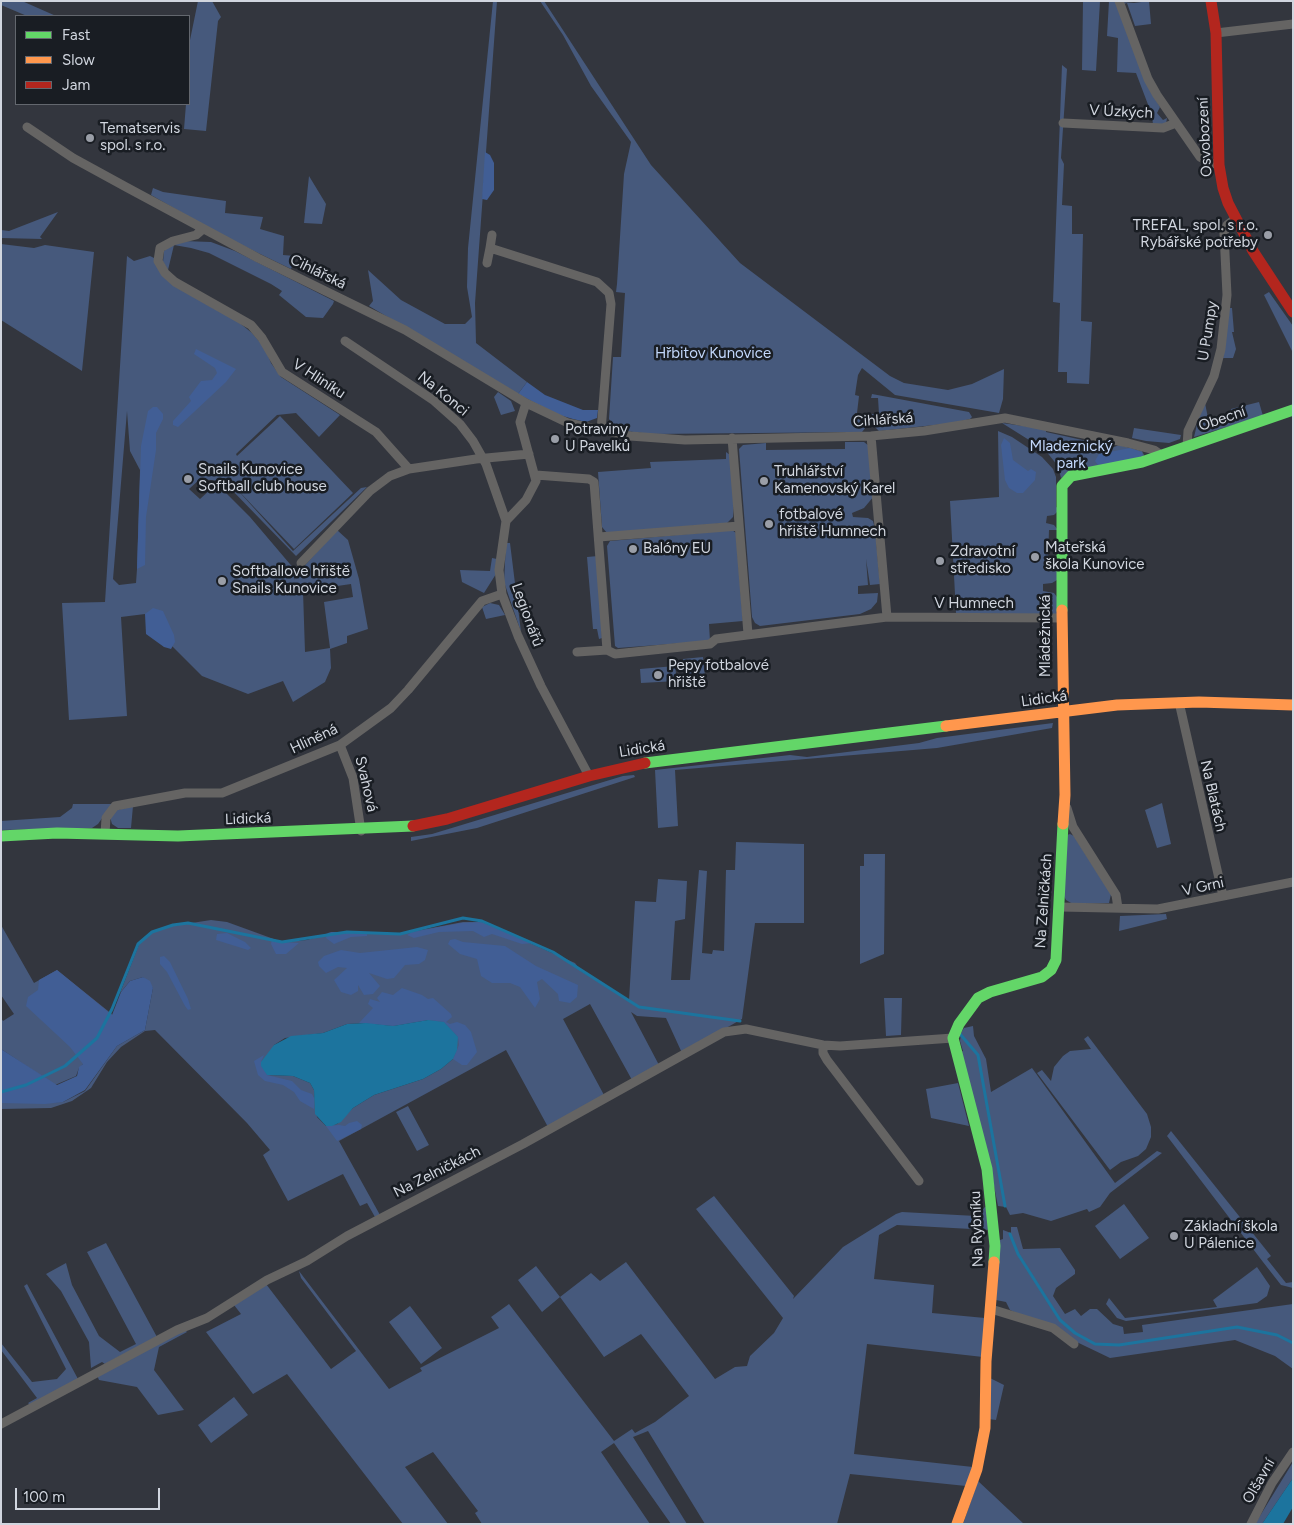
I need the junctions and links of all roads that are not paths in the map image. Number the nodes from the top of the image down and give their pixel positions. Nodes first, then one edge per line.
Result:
1 (1119, 1) edge
2 (1211, 1) edge
3 (1293, 24) edge
4 (1216, 33) junction
5 (1063, 123) dead end
6 (1176, 124) junction
7 (27, 127) dead end
8 (1219, 164) junction
9 (1236, 218) junction
10 (203, 229) junction
11 (492, 235) dead end
12 (490, 248) junction
13 (487, 263) dead end
14 (1293, 312) edge
15 (345, 341) dead end
16 (526, 404) junction
17 (1293, 410) edge
18 (601, 431) junction
19 (871, 436) junction
20 (732, 438) junction
21 (1187, 446) junction
22 (529, 454) junction
23 (1161, 455) junction
24 (483, 459) junction
25 (409, 469) junction
26 (536, 475) junction
27 (506, 521) junction
28 (739, 526) junction
29 (599, 537) junction
30 (301, 563) dead end
31 (502, 594) junction
32 (887, 617) junction
33 (1061, 618) junction
34 (748, 634) junction
35 (607, 650) junction
36 (577, 652) dead end
37 (1179, 702) junction
38 (1293, 705) edge
39 (1062, 712) junction
40 (340, 745) junction
41 (589, 776) junction
42 (1065, 795) junction
43 (361, 830) junction
44 (105, 834) junction
45 (1, 836) edge
46 (1293, 882) edge
47 (1222, 896) junction
48 (1060, 907) junction
49 (1118, 908) junction
50 (955, 1032) junction
51 (823, 1044) junction
52 (918, 1174) dead end
53 (991, 1308) junction
54 (1074, 1344) dead end
55 (1, 1424) edge
56 (1293, 1452) edge
57 (958, 1524) edge
58 (1251, 1524) edge

1 - 6 street
2 - 4 main road, Osvobození
3 - 4 street
4 - 8 main road, Osvobození
5 - 6 street, V Úzkých
6 - 8 street
7 - 10 street, Cihlářská
8 - 9 main road, Osvobození
9 - 14 main road, Osvobození
9 - 21 street, U Pumpy
10 - 16 street, Cihlářská
10 - 25 street, V Hliníku
11 - 12 street
12 - 13 street
12 - 18 street
15 - 24 street, Na Konci
16 - 18 street, Cihlářská
16 - 22 street
17 - 21 main road, Obecní
18 - 20 street, Cihlářská
19 - 20 street, Cihlářská
19 - 23 street, Cihlářská
19 - 32 street
20 - 28 street
21 - 23 main road, Obecní
22 - 24 street
22 - 26 street
23 - 33 main road, Mládežnická
24 - 25 street
24 - 27 street, Na Konci
25 - 30 street
26 - 27 street
26 - 29 street
27 - 31 street, Legionářů
28 - 29 street
28 - 34 street
29 - 35 street
31 - 40 street, Hliněná
31 - 41 street, Legionářů
32 - 33 street, V Humnech
32 - 34 street, V Humnech
33 - 39 main road, Mládežnická
34 - 35 street, V Humnech
35 - 36 street, V Humnech
37 - 38 main road, Lidická
37 - 39 main road, Lidická
37 - 47 street, Na Blatách
39 - 41 main road, Lidická
39 - 42 main road, Na Zelničkách
40 - 43 street, Svahová
40 - 44 street, Hliněná
41 - 43 main road, Lidická
42 - 48 main road, Na Zelničkách
42 - 49 street
43 - 44 main road, Lidická
44 - 45 main road, Lidická
46 - 47 street, V Grni
47 - 49 street, V Grni
48 - 49 street, V Grni
48 - 50 main road, Na Zelničkách
50 - 51 street, Na Zelničkách
50 - 53 main road, Na Rybníku
51 - 52 street
51 - 55 street, Na Zelničkách
53 - 54 street
53 - 57 main road, Na Rybníku
56 - 58 street, Olšavní

